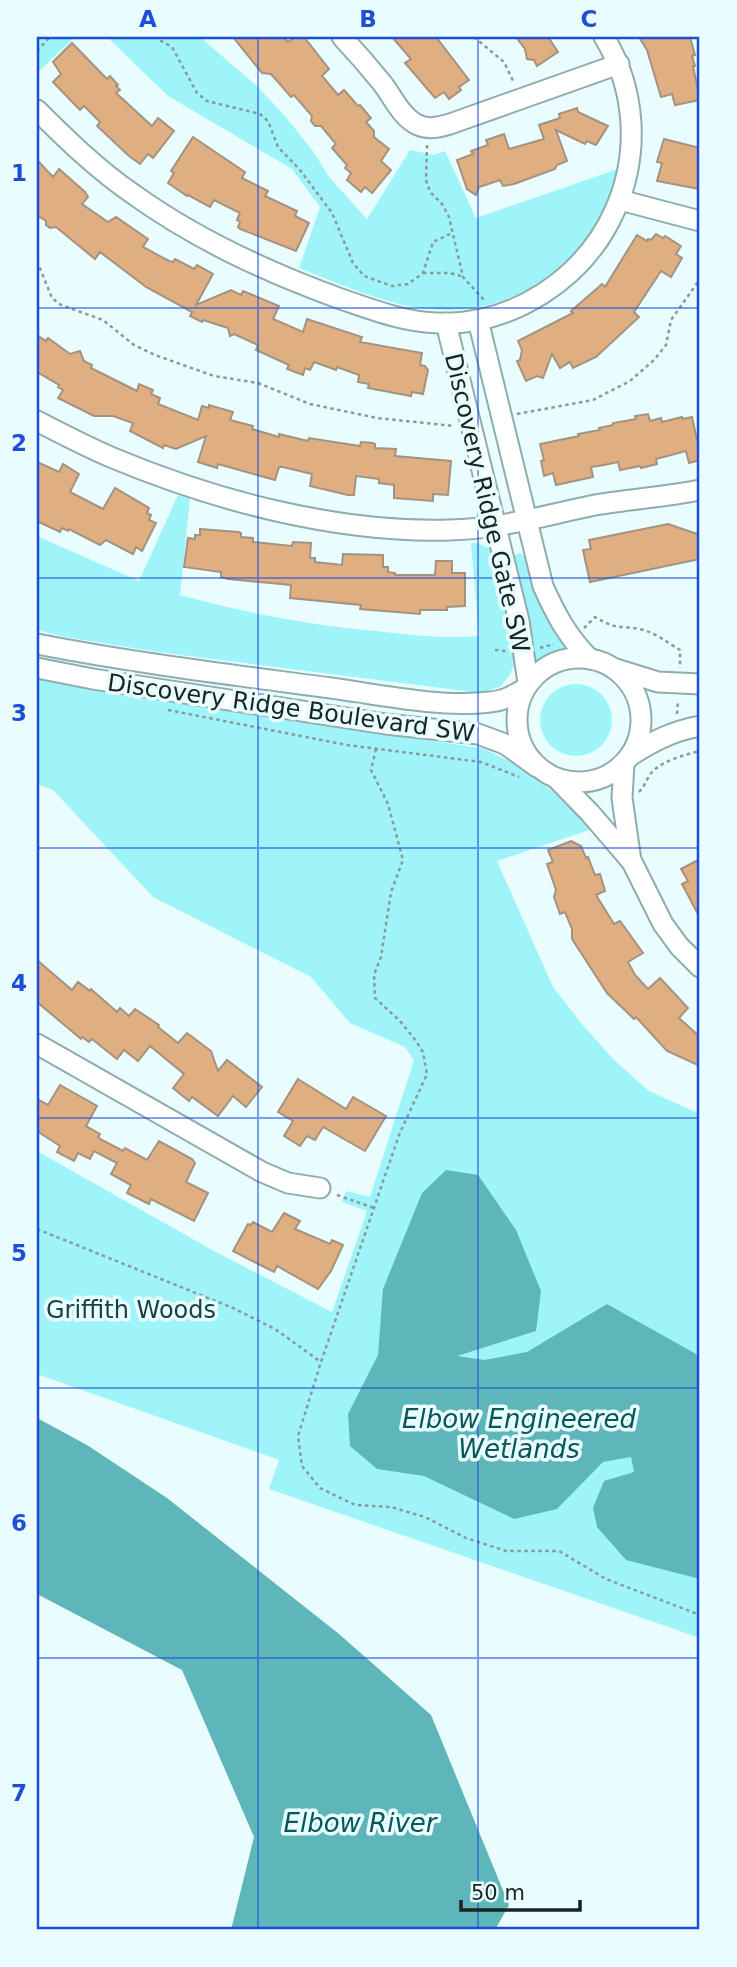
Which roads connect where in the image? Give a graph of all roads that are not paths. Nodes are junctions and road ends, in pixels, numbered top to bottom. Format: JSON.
{"nodes":[{"id":1,"x":342,"y":37,"type":"edge"},
{"id":2,"x":604,"y":37,"type":"edge"},
{"id":3,"x":619,"y":64,"type":"junction"},
{"id":4,"x":37,"y":110,"type":"edge"},
{"id":5,"x":620,"y":200,"type":"junction"},
{"id":6,"x":700,"y":221,"type":"edge"},
{"id":7,"x":469,"y":321,"type":"junction"},
{"id":8,"x":37,"y":421,"type":"edge"},
{"id":9,"x":700,"y":490,"type":"edge"},
{"id":10,"x":526,"y":522,"type":"junction"},
{"id":11,"x":496,"y":527,"type":"junction"},
{"id":12,"x":37,"y":643,"type":"edge"},
{"id":13,"x":590,"y":659,"type":"junction"},
{"id":14,"x":612,"y":667,"type":"junction"},
{"id":15,"x":37,"y":668,"type":"edge"},
{"id":16,"x":700,"y":684,"type":"edge"},
{"id":17,"x":526,"y":686,"type":"junction"},
{"id":18,"x":700,"y":726,"type":"edge"},
{"id":19,"x":626,"y":760,"type":"junction"},
{"id":20,"x":529,"y":772,"type":"junction"},
{"id":21,"x":555,"y":778,"type":"junction"},
{"id":22,"x":632,"y":862,"type":"junction"},
{"id":23,"x":700,"y":967,"type":"edge"},
{"id":24,"x":37,"y":1044,"type":"edge"},
{"id":25,"x":320,"y":1188,"type":"road end"}],
"edges":[{"from":1,"to":3,"type":"street"},
{"from":2,"to":3,"type":"street"},
{"from":3,"to":5,"type":"street"},
{"from":4,"to":7,"type":"street"},
{"from":5,"to":6,"type":"street"},
{"from":5,"to":7,"type":"street"},
{"from":7,"to":10,"type":"street","name":"Discovery Ridge Gate SW"},
{"from":7,"to":11,"type":"street","name":"Discovery Ridge Gate SW"},
{"from":8,"to":11,"type":"street"},
{"from":9,"to":10,"type":"street"},
{"from":10,"to":11,"type":"street"},
{"from":10,"to":13,"type":"street","name":"Discovery Ridge Gate SW"},
{"from":11,"to":17,"type":"street","name":"Discovery Ridge Gate SW"},
{"from":12,"to":17,"type":"street","name":"Discovery Ridge Boulevard SW"},
{"from":13,"to":14,"type":"street"},
{"from":13,"to":17,"type":"street"},
{"from":14,"to":16,"type":"street"},
{"from":14,"to":19,"type":"street"},
{"from":15,"to":20,"type":"street","name":"Discovery Ridge Boulevard SW"},
{"from":17,"to":20,"type":"street"},
{"from":18,"to":19,"type":"street"},
{"from":19,"to":21,"type":"street"},
{"from":19,"to":22,"type":"street"},
{"from":20,"to":21,"type":"street"},
{"from":21,"to":22,"type":"street"},
{"from":22,"to":23,"type":"street"},
{"from":24,"to":25,"type":"street"}]}
